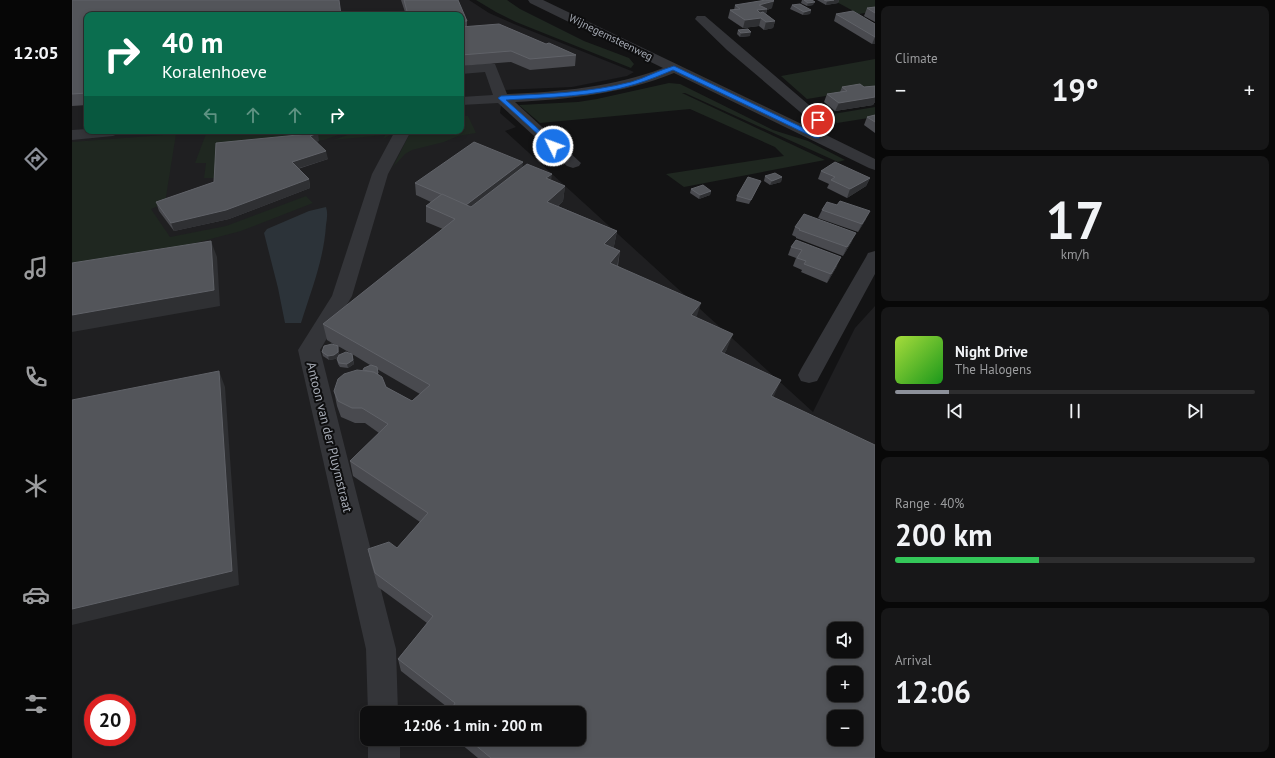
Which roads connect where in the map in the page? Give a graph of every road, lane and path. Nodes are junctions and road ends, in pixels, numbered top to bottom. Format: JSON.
{"nodes":[{"id":1,"x":534,"y":0,"type":"edge"},
{"id":2,"x":701,"y":19,"type":"dead end"},
{"id":3,"x":674,"y":68,"type":"junction"},
{"id":4,"x":464,"y":70,"type":"edge"},
{"id":5,"x":501,"y":98,"type":"junction"},
{"id":6,"x":464,"y":101,"type":"edge"},
{"id":7,"x":84,"y":134,"type":"edge"},
{"id":8,"x":400,"y":134,"type":"edge"},
{"id":9,"x":72,"y":135,"type":"edge"},
{"id":10,"x":817,"y":137,"type":"junction"},
{"id":11,"x":573,"y":163,"type":"dead end"},
{"id":12,"x":875,"y":165,"type":"edge"},
{"id":13,"x":875,"y":257,"type":"edge"},
{"id":14,"x":809,"y":375,"type":"dead end"},
{"id":15,"x":383,"y":706,"type":"edge"},
{"id":16,"x":384,"y":746,"type":"edge"},
{"id":17,"x":384,"y":758,"type":"edge"}],
"edges":[{"from":1,"to":3,"type":"street","name":"Wijnegemsteenweg"},
{"from":2,"to":10,"type":"street"},
{"from":3,"to":5,"type":"street"},
{"from":3,"to":10,"type":"street","name":"Wijnegemsteenweg"},
{"from":4,"to":5,"type":"street"},
{"from":5,"to":6,"type":"street"},
{"from":5,"to":11,"type":"street"},
{"from":7,"to":9,"type":"street"},
{"from":8,"to":15,"type":"street","name":"Antoon van der Pluymstraat"},
{"from":10,"to":12,"type":"street","name":"Wijnegemsteenweg"},
{"from":13,"to":14,"type":"street"},
{"from":16,"to":17,"type":"street"}]}
